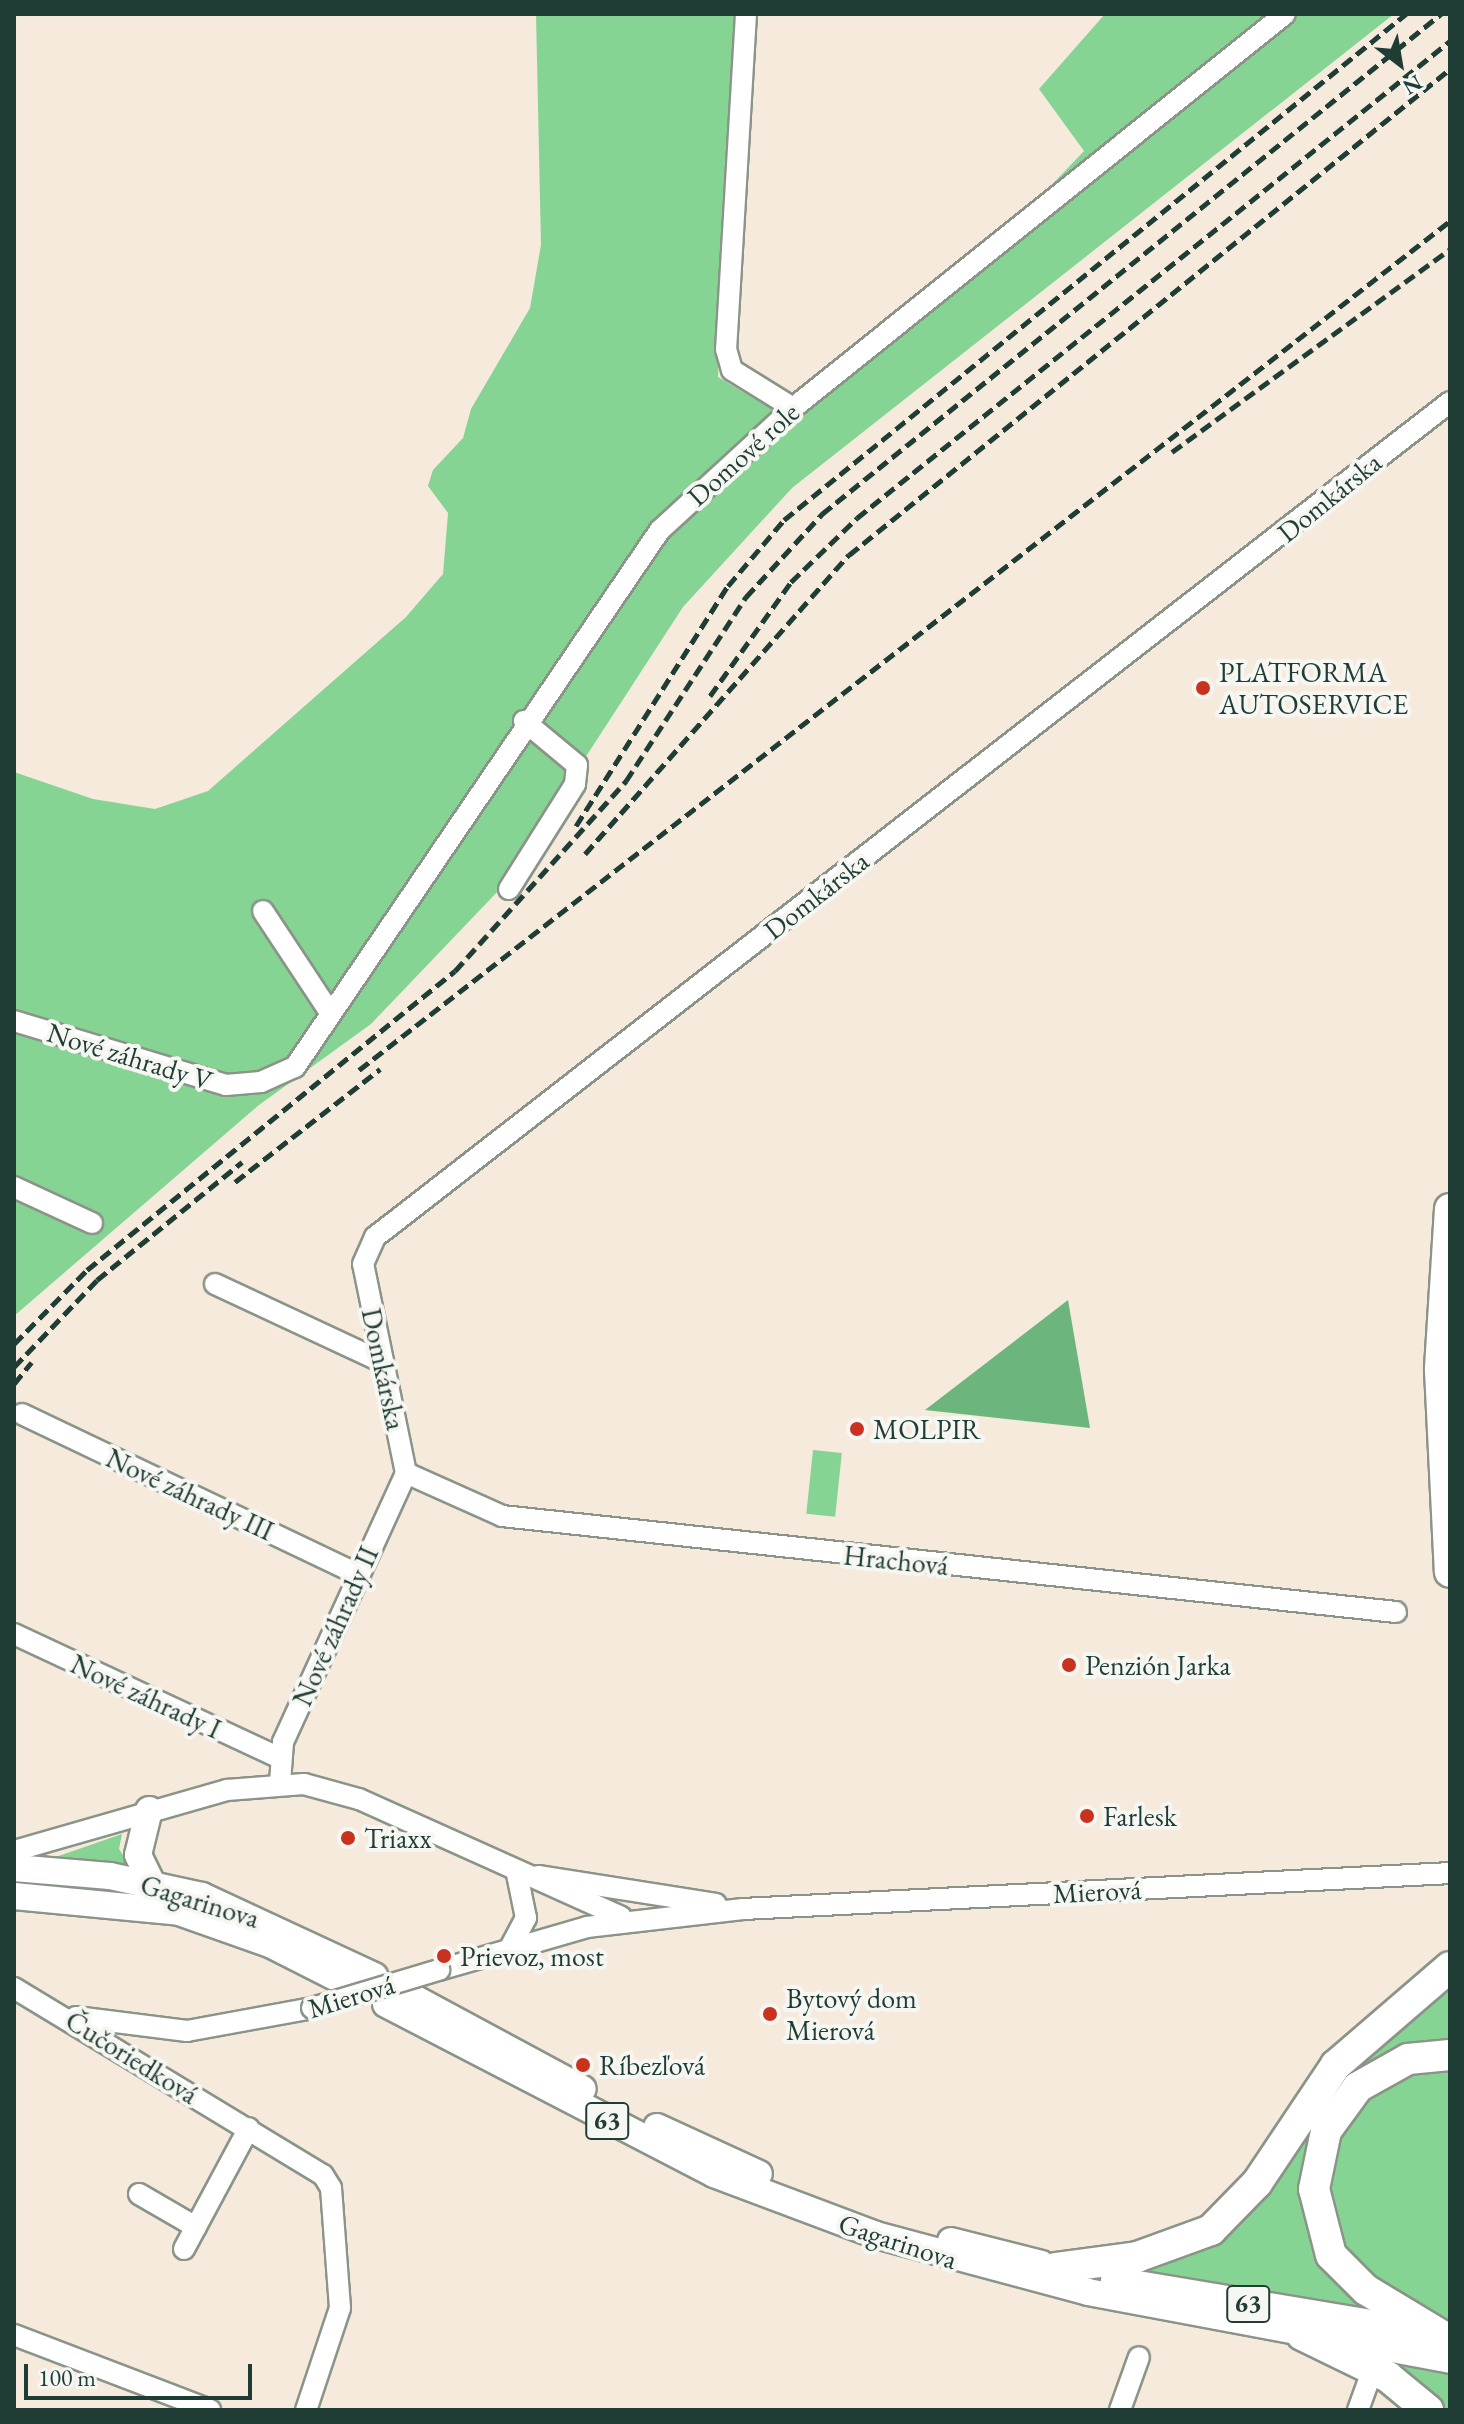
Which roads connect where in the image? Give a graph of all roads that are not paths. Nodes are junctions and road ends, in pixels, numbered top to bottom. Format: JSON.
{"nodes":[{"id":1,"x":746,"y":14,"type":"edge"},
{"id":2,"x":1285,"y":14,"type":"edge"},
{"id":3,"x":1450,"y":402,"type":"edge"},
{"id":4,"x":793,"y":408,"type":"junction"},
{"id":5,"x":524,"y":721,"type":"junction"},
{"id":6,"x":509,"y":889,"type":"dead end"},
{"id":7,"x":263,"y":911,"type":"dead end"},
{"id":8,"x":331,"y":1014,"type":"junction"},
{"id":9,"x":14,"y":1021,"type":"edge"},
{"id":10,"x":14,"y":1187,"type":"edge"},
{"id":11,"x":1450,"y":1209,"type":"edge"},
{"id":12,"x":92,"y":1223,"type":"dead end"},
{"id":13,"x":215,"y":1284,"type":"dead end"},
{"id":14,"x":382,"y":1362,"type":"junction"},
{"id":15,"x":22,"y":1414,"type":"dead end"},
{"id":16,"x":406,"y":1473,"type":"junction"},
{"id":17,"x":1450,"y":1572,"type":"edge"},
{"id":18,"x":358,"y":1574,"type":"junction"},
{"id":19,"x":1396,"y":1612,"type":"dead end"},
{"id":20,"x":14,"y":1634,"type":"edge"},
{"id":21,"x":278,"y":1757,"type":"junction"},
{"id":22,"x":280,"y":1783,"type":"junction"},
{"id":23,"x":149,"y":1810,"type":"junction"},
{"id":24,"x":14,"y":1851,"type":"edge"},
{"id":25,"x":14,"y":1868,"type":"edge"},
{"id":26,"x":1450,"y":1873,"type":"edge"},
{"id":27,"x":517,"y":1874,"type":"junction"},
{"id":28,"x":152,"y":1884,"type":"junction"},
{"id":29,"x":14,"y":1896,"type":"edge"},
{"id":30,"x":743,"y":1909,"type":"junction"},
{"id":31,"x":633,"y":1920,"type":"junction"},
{"id":32,"x":511,"y":1946,"type":"junction"},
{"id":33,"x":1450,"y":1967,"type":"edge"},
{"id":34,"x":14,"y":1988,"type":"edge"},
{"id":35,"x":65,"y":2014,"type":"junction"},
{"id":36,"x":1450,"y":2055,"type":"edge"},
{"id":37,"x":249,"y":2128,"type":"junction"},
{"id":38,"x":139,"y":2194,"type":"dead end"},
{"id":39,"x":196,"y":2227,"type":"junction"},
{"id":40,"x":184,"y":2249,"type":"dead end"},
{"id":41,"x":1055,"y":2268,"type":"junction"},
{"id":42,"x":14,"y":2335,"type":"edge"},
{"id":43,"x":1302,"y":2335,"type":"junction"},
{"id":44,"x":1447,"y":2344,"type":"edge"},
{"id":45,"x":1139,"y":2357,"type":"dead end"},
{"id":46,"x":1370,"y":2377,"type":"dead end"},
{"id":47,"x":210,"y":2410,"type":"edge"},
{"id":48,"x":306,"y":2410,"type":"edge"},
{"id":49,"x":1120,"y":2410,"type":"edge"},
{"id":50,"x":1358,"y":2410,"type":"edge"},
{"id":51,"x":1428,"y":2410,"type":"edge"}],
"edges":[{"from":1,"to":4,"type":"street"},
{"from":2,"to":4,"type":"street","name":"Domové role"},
{"from":3,"to":14,"type":"street","name":"Domkárska"},
{"from":4,"to":5,"type":"street","name":"Domové role"},
{"from":5,"to":6,"type":"street"},
{"from":5,"to":8,"type":"street","name":"Domové role"},
{"from":7,"to":8,"type":"street"},
{"from":8,"to":9,"type":"street","name":"Nové záhrady V"},
{"from":10,"to":12,"type":"street"},
{"from":11,"to":17,"type":"highway"},
{"from":13,"to":14,"type":"street"},
{"from":14,"to":16,"type":"street","name":"Domkárska"},
{"from":15,"to":18,"type":"street","name":"Nové záhrady III"},
{"from":16,"to":18,"type":"street","name":"Nové záhrady II"},
{"from":16,"to":19,"type":"street","name":"Hrachová"},
{"from":18,"to":21,"type":"street","name":"Nové záhrady II"},
{"from":20,"to":21,"type":"street","name":"Nové záhrady I"},
{"from":21,"to":22,"type":"street","name":"Nové záhrady II"},
{"from":22,"to":23,"type":"street","name":"Mierová"},
{"from":22,"to":27,"type":"street","name":"Mierová"},
{"from":23,"to":24,"type":"street","name":"Mierová"},
{"from":23,"to":28,"type":"main road"},
{"from":25,"to":28,"type":"main road","name":"Gagarinova"},
{"from":26,"to":30,"type":"street","name":"Mierová"},
{"from":27,"to":30,"type":"street","name":"Mierová"},
{"from":27,"to":31,"type":"street","name":"Mierová"},
{"from":27,"to":32,"type":"street"},
{"from":28,"to":29,"type":"main road","name":"Gagarinova"},
{"from":30,"to":31,"type":"street","name":"Mierová"},
{"from":31,"to":32,"type":"street","name":"Mierová"},
{"from":32,"to":35,"type":"street","name":"Mierová","bridge":true},
{"from":33,"to":41,"type":"highway"},
{"from":34,"to":35,"type":"street","name":"Čučoriedková"},
{"from":35,"to":37,"type":"street","name":"Čučoriedková"},
{"from":36,"to":44,"type":"highway"},
{"from":37,"to":39,"type":"street"},
{"from":37,"to":48,"type":"street","name":"Čučoriedková"},
{"from":38,"to":39,"type":"street"},
{"from":39,"to":40,"type":"street"},
{"from":41,"to":43,"type":"main road","name":"Gagarinova","number":"63"},
{"from":41,"to":44,"type":"main road","name":"Gagarinova","number":"63"},
{"from":42,"to":47,"type":"street"},
{"from":43,"to":44,"type":"main road","name":"Gagarinova","number":"63"},
{"from":43,"to":51,"type":"highway"},
{"from":45,"to":49,"type":"street"},
{"from":46,"to":50,"type":"street"}]}
